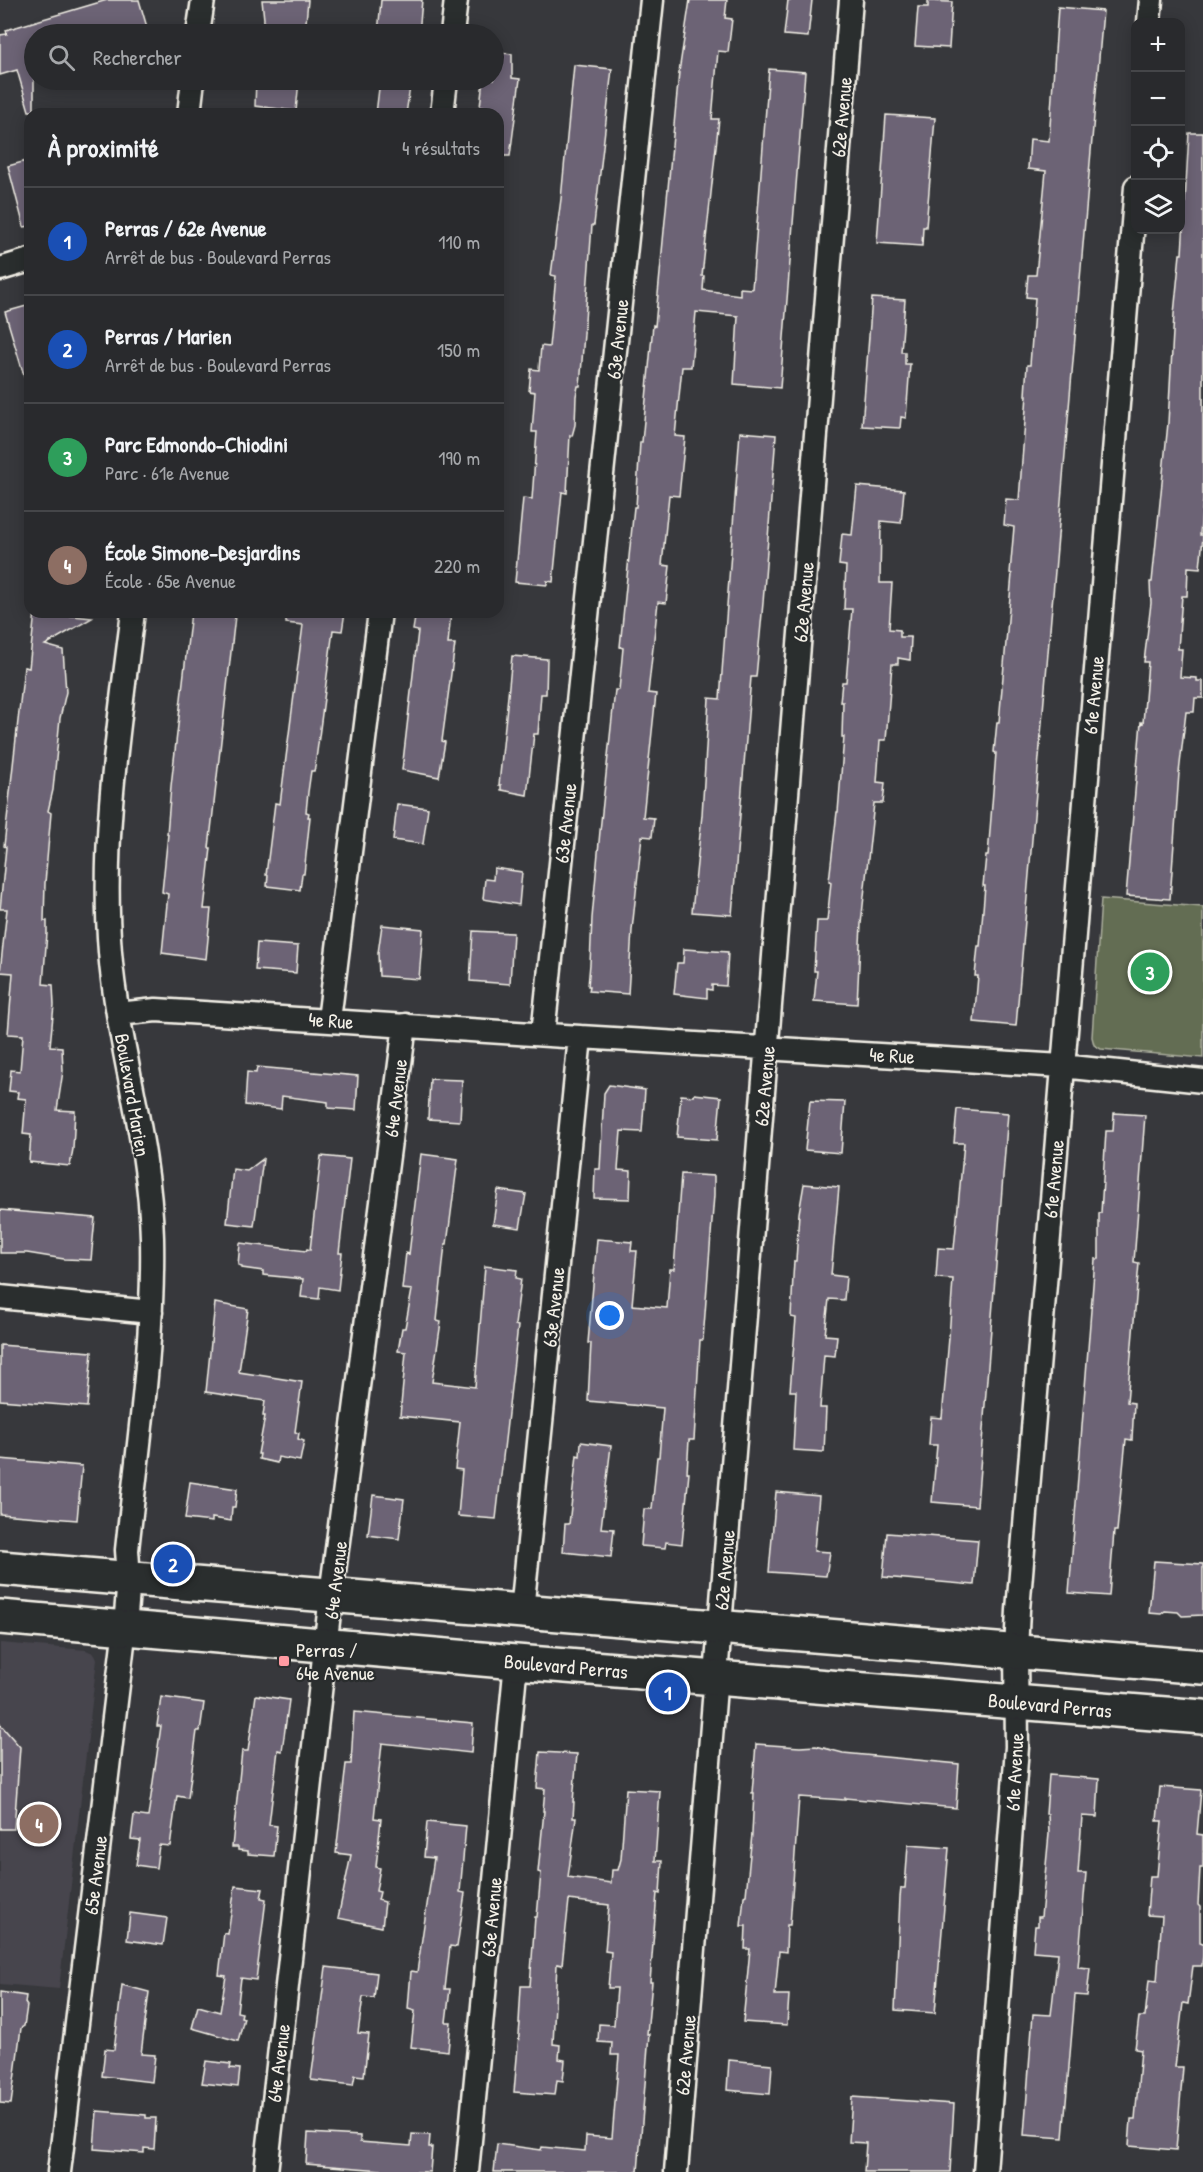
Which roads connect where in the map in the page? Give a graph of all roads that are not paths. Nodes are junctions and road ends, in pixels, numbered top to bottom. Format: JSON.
{"nodes":[{"id":1,"x":203,"y":0,"type":"edge"},
{"id":2,"x":456,"y":0,"type":"edge"},
{"id":3,"x":652,"y":0,"type":"edge"},
{"id":4,"x":851,"y":0,"type":"edge"},
{"id":5,"x":1151,"y":0,"type":"edge"},
{"id":6,"x":1149,"y":18,"type":"edge"},
{"id":7,"x":199,"y":24,"type":"edge"},
{"id":8,"x":453,"y":24,"type":"edge"},
{"id":9,"x":192,"y":90,"type":"edge"},
{"id":10,"x":445,"y":90,"type":"edge"},
{"id":11,"x":190,"y":108,"type":"edge"},
{"id":12,"x":443,"y":108,"type":"edge"},
{"id":13,"x":1132,"y":234,"type":"edge"},
{"id":14,"x":24,"y":262,"type":"edge"},
{"id":15,"x":0,"y":268,"type":"edge"},
{"id":16,"x":132,"y":618,"type":"edge"},
{"id":17,"x":379,"y":618,"type":"edge"},
{"id":18,"x":118,"y":1014,"type":"junction"},
{"id":19,"x":329,"y":1020,"type":"junction"},
{"id":20,"x":405,"y":1025,"type":"junction"},
{"id":21,"x":543,"y":1034,"type":"junction"},
{"id":22,"x":580,"y":1036,"type":"junction"},
{"id":23,"x":767,"y":1048,"type":"junction"},
{"id":24,"x":1062,"y":1066,"type":"junction"},
{"id":25,"x":1203,"y":1081,"type":"edge"},
{"id":26,"x":0,"y":1297,"type":"edge"},
{"id":27,"x":151,"y":1312,"type":"junction"},
{"id":28,"x":0,"y":1568,"type":"edge"},
{"id":29,"x":129,"y":1578,"type":"junction"},
{"id":30,"x":332,"y":1595,"type":"junction"},
{"id":31,"x":522,"y":1611,"type":"junction"},
{"id":32,"x":0,"y":1617,"type":"edge"},
{"id":33,"x":125,"y":1627,"type":"junction"},
{"id":34,"x":720,"y":1628,"type":"junction"},
{"id":35,"x":327,"y":1645,"type":"junction"},
{"id":36,"x":1016,"y":1651,"type":"junction"},
{"id":37,"x":516,"y":1662,"type":"junction"},
{"id":38,"x":1203,"y":1667,"type":"edge"},
{"id":39,"x":716,"y":1677,"type":"junction"},
{"id":40,"x":1017,"y":1702,"type":"junction"},
{"id":41,"x":1203,"y":1717,"type":"edge"},
{"id":42,"x":59,"y":2172,"type":"edge"},
{"id":43,"x":266,"y":2172,"type":"edge"},
{"id":44,"x":467,"y":2172,"type":"edge"},
{"id":45,"x":676,"y":2172,"type":"edge"},
{"id":46,"x":985,"y":2172,"type":"edge"}],
"edges":[{"from":1,"to":7,"type":"street"},
{"from":2,"to":8,"type":"street"},
{"from":3,"to":21,"type":"street","name":"63e Avenue"},
{"from":4,"to":23,"type":"street","name":"62e Avenue"},
{"from":5,"to":6,"type":"street"},
{"from":9,"to":11,"type":"street"},
{"from":10,"to":12,"type":"street"},
{"from":13,"to":24,"type":"street","name":"61e Avenue"},
{"from":14,"to":15,"type":"street"},
{"from":16,"to":18,"type":"street","name":"Boulevard Marien"},
{"from":17,"to":19,"type":"street"},
{"from":18,"to":19,"type":"street","name":"4e Rue"},
{"from":18,"to":27,"type":"street","name":"Boulevard Marien"},
{"from":19,"to":20,"type":"street","name":"4e Rue"},
{"from":20,"to":21,"type":"street","name":"4e Rue"},
{"from":20,"to":30,"type":"street","name":"64e Avenue"},
{"from":21,"to":22,"type":"street"},
{"from":22,"to":23,"type":"street","name":"4e Rue"},
{"from":22,"to":31,"type":"street","name":"63e Avenue"},
{"from":23,"to":24,"type":"street","name":"4e Rue"},
{"from":23,"to":34,"type":"street","name":"62e Avenue"},
{"from":24,"to":25,"type":"street","name":"4e Rue"},
{"from":24,"to":36,"type":"street","name":"61e Avenue"},
{"from":26,"to":27,"type":"street"},
{"from":27,"to":29,"type":"street","name":"Boulevard Marien"},
{"from":28,"to":29,"type":"main road"},
{"from":29,"to":30,"type":"main road"},
{"from":29,"to":33,"type":"street","name":"65e Avenue"},
{"from":30,"to":31,"type":"main road"},
{"from":30,"to":35,"type":"street","name":"64e Avenue"},
{"from":31,"to":34,"type":"main road"},
{"from":32,"to":33,"type":"main road","name":"Boulevard Perras"},
{"from":33,"to":35,"type":"main road","name":"Boulevard Perras"},
{"from":33,"to":42,"type":"street","name":"65e Avenue"},
{"from":34,"to":36,"type":"main road"},
{"from":34,"to":39,"type":"street","name":"62e Avenue"},
{"from":35,"to":37,"type":"main road","name":"Boulevard Perras"},
{"from":35,"to":43,"type":"street","name":"64e Avenue"},
{"from":36,"to":38,"type":"main road"},
{"from":36,"to":40,"type":"street","name":"61e Avenue"},
{"from":37,"to":39,"type":"main road","name":"Boulevard Perras"},
{"from":37,"to":44,"type":"street","name":"63e Avenue"},
{"from":39,"to":40,"type":"main road","name":"Boulevard Perras"},
{"from":39,"to":45,"type":"street","name":"62e Avenue"},
{"from":40,"to":41,"type":"main road","name":"Boulevard Perras"},
{"from":40,"to":46,"type":"street","name":"61e Avenue"}]}
